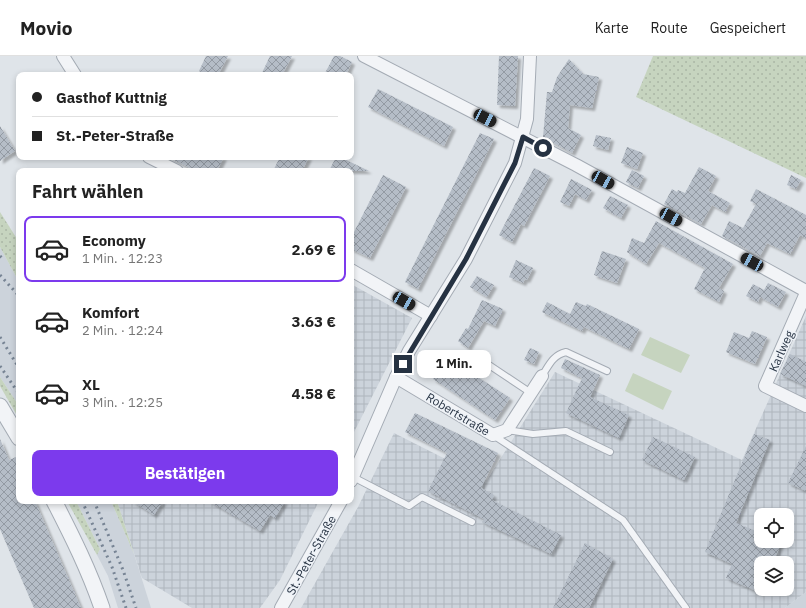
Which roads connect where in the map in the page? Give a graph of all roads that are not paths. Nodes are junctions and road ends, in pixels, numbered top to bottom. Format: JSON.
{"nodes":[{"id":1,"x":63,"y":56,"type":"edge"},
{"id":2,"x":364,"y":56,"type":"edge"},
{"id":3,"x":530,"y":56,"type":"edge"},
{"id":4,"x":73,"y":72,"type":"edge"},
{"id":5,"x":523,"y":137,"type":"junction"},
{"id":6,"x":155,"y":160,"type":"edge"},
{"id":7,"x":172,"y":168,"type":"edge"},
{"id":8,"x":354,"y":272,"type":"edge"},
{"id":9,"x":806,"y":292,"type":"edge"},
{"id":10,"x":431,"y":316,"type":"junction"},
{"id":11,"x":480,"y":359,"type":"dead end"},
{"id":12,"x":607,"y":371,"type":"dead end"},
{"id":13,"x":542,"y":376,"type":"joint"},
{"id":14,"x":396,"y":377,"type":"junction"},
{"id":15,"x":531,"y":393,"type":"junction"},
{"id":16,"x":0,"y":406,"type":"edge"},
{"id":17,"x":806,"y":406,"type":"edge"},
{"id":18,"x":507,"y":430,"type":"junction"},
{"id":19,"x":16,"y":433,"type":"edge"},
{"id":20,"x":493,"y":435,"type":"junction"},
{"id":21,"x":610,"y":452,"type":"dead end"},
{"id":22,"x":354,"y":474,"type":"edge"},
{"id":23,"x":354,"y":480,"type":"edge"},
{"id":24,"x":56,"y":504,"type":"edge"},
{"id":25,"x":339,"y":504,"type":"edge"},
{"id":26,"x":472,"y":522,"type":"dead end"},
{"id":27,"x":102,"y":608,"type":"edge"},
{"id":28,"x":281,"y":608,"type":"edge"},
{"id":29,"x":686,"y":608,"type":"edge"}],
"edges":[{"from":1,"to":4,"type":"street"},
{"from":2,"to":5,"type":"street"},
{"from":3,"to":5,"type":"street"},
{"from":5,"to":9,"type":"street"},
{"from":5,"to":10,"type":"street"},
{"from":6,"to":7,"type":"street"},
{"from":8,"to":10,"type":"street"},
{"from":9,"to":17,"type":"street","name":"Karlweg"},
{"from":10,"to":14,"type":"street"},
{"from":11,"to":15,"type":"lane"},
{"from":12,"to":13,"type":"lane"},
{"from":13,"to":15,"type":"street","name":"Robertstraße"},
{"from":14,"to":20,"type":"street","name":"Robertstraße"},
{"from":14,"to":22,"type":"street"},
{"from":15,"to":18,"type":"street","name":"Robertstraße"},
{"from":16,"to":19,"type":"street"},
{"from":18,"to":20,"type":"street","name":"Robertstraße"},
{"from":18,"to":21,"type":"lane"},
{"from":20,"to":29,"type":"lane"},
{"from":23,"to":26,"type":"lane"},
{"from":24,"to":27,"type":"street"},
{"from":25,"to":28,"type":"street","name":"St.-Peter-Straße"}]}
